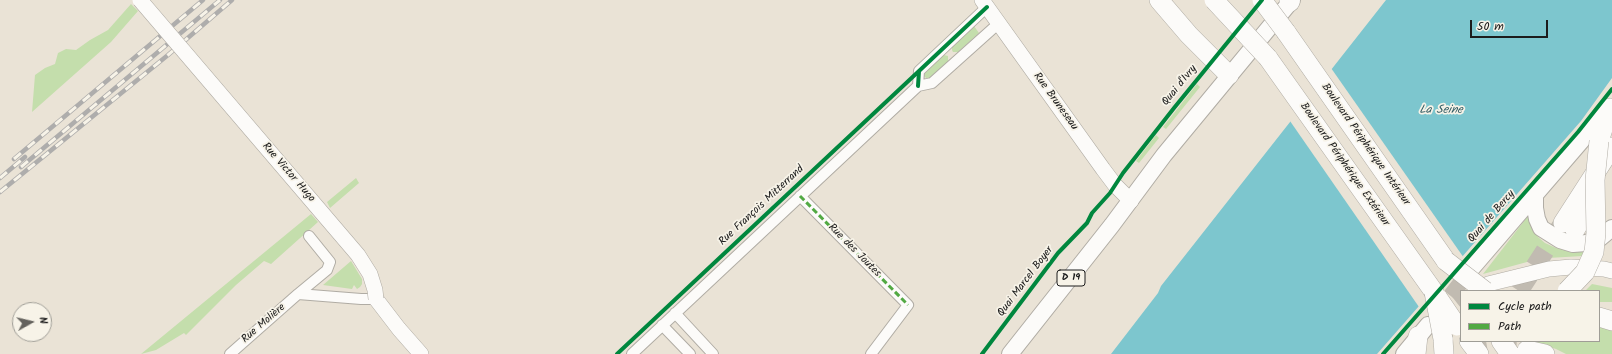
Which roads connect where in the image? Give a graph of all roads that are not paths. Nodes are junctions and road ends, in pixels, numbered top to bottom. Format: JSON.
{"nodes":[{"id":1,"x":140,"y":0,"type":"edge"},
{"id":2,"x":1158,"y":0,"type":"edge"},
{"id":3,"x":1214,"y":0,"type":"edge"},
{"id":4,"x":1227,"y":0,"type":"edge"},
{"id":5,"x":1262,"y":0,"type":"edge"},
{"id":6,"x":1269,"y":0,"type":"edge"},
{"id":7,"x":1290,"y":1,"type":"edge"},
{"id":8,"x":984,"y":4,"type":"edge"},
{"id":9,"x":999,"y":23,"type":"junction"},
{"id":10,"x":1286,"y":32,"type":"junction"},
{"id":11,"x":945,"y":46,"type":"junction"},
{"id":12,"x":1268,"y":58,"type":"junction"},
{"id":13,"x":957,"y":59,"type":"junction"},
{"id":14,"x":1229,"y":75,"type":"junction"},
{"id":15,"x":918,"y":86,"type":"junction"},
{"id":16,"x":1611,"y":106,"type":"edge"},
{"id":17,"x":1605,"y":144,"type":"edge"},
{"id":18,"x":1612,"y":170,"type":"edge"},
{"id":19,"x":1535,"y":195,"type":"junction"},
{"id":20,"x":800,"y":196,"type":"junction"},
{"id":21,"x":1131,"y":201,"type":"junction"},
{"id":22,"x":1612,"y":228,"type":"edge"},
{"id":23,"x":309,"y":236,"type":"dead end"},
{"id":24,"x":1446,"y":261,"type":"junction"},
{"id":25,"x":1472,"y":268,"type":"tunnel mouth"},
{"id":26,"x":1612,"y":271,"type":"edge"},
{"id":27,"x":1486,"y":288,"type":"edge"},
{"id":28,"x":1465,"y":290,"type":"edge"},
{"id":29,"x":1568,"y":290,"type":"edge"},
{"id":30,"x":1434,"y":292,"type":"junction"},
{"id":31,"x":298,"y":294,"type":"junction"},
{"id":32,"x":376,"y":299,"type":"junction"},
{"id":33,"x":1600,"y":308,"type":"edge"},
{"id":34,"x":1612,"y":308,"type":"edge"},
{"id":35,"x":675,"y":313,"type":"junction"},
{"id":36,"x":1600,"y":317,"type":"edge"},
{"id":37,"x":1612,"y":321,"type":"edge"},
{"id":38,"x":662,"y":325,"type":"junction"},
{"id":39,"x":1459,"y":328,"type":"edge"},
{"id":40,"x":1421,"y":338,"type":"edge"},
{"id":41,"x":1470,"y":342,"type":"edge"},
{"id":42,"x":1503,"y":342,"type":"tunnel mouth"},
{"id":43,"x":1444,"y":346,"type":"edge"},
{"id":44,"x":1518,"y":352,"type":"edge"},
{"id":45,"x":230,"y":354,"type":"edge"},
{"id":46,"x":421,"y":354,"type":"edge"},
{"id":47,"x":632,"y":354,"type":"edge"},
{"id":48,"x":690,"y":354,"type":"edge"},
{"id":49,"x":713,"y":354,"type":"edge"},
{"id":50,"x":871,"y":354,"type":"edge"},
{"id":51,"x":1010,"y":354,"type":"edge"},
{"id":52,"x":1404,"y":354,"type":"edge"},
{"id":53,"x":1479,"y":354,"type":"edge"},
{"id":54,"x":1545,"y":354,"type":"edge"}],
"edges":[{"from":1,"to":32,"type":"main road","name":"Rue Victor Hugo","bridge":true},
{"from":2,"to":14,"type":"highway"},
{"from":3,"to":12,"type":"highway","bridge":true},
{"from":4,"to":12,"type":"highway","name":"Boulevard Périphérique Extérieur","bridge":true},
{"from":5,"to":10,"type":"highway","name":"Boulevard Périphérique Intérieur","bridge":true},
{"from":6,"to":10,"type":"highway","bridge":true},
{"from":7,"to":14,"type":"main road"},
{"from":8,"to":9,"type":"main road","name":"Rue Bruneseau"},
{"from":8,"to":11,"type":"street"},
{"from":9,"to":13,"type":"street","name":"Rue François Mitterrand"},
{"from":9,"to":21,"type":"main road","name":"Rue Bruneseau"},
{"from":10,"to":24,"type":"highway","name":"Boulevard Périphérique Intérieur"},
{"from":11,"to":13,"type":"street"},
{"from":11,"to":15,"type":"street"},
{"from":12,"to":30,"type":"highway","name":"Boulevard Périphérique Extérieur"},
{"from":13,"to":15,"type":"street","name":"Rue François Mitterrand"},
{"from":14,"to":21,"type":"main road"},
{"from":15,"to":20,"type":"street","name":"Rue François Mitterrand"},
{"from":16,"to":17,"type":"highway"},
{"from":16,"to":19,"type":"main road","name":"Quai de Bercy"},
{"from":17,"to":18,"type":"highway"},
{"from":17,"to":29,"type":"highway","bridge":true},
{"from":19,"to":22,"type":"main road"},
{"from":19,"to":25,"type":"main road","name":"Quai de Bercy"},
{"from":20,"to":35,"type":"street","name":"Rue François Mitterrand"},
{"from":20,"to":50,"type":"street","name":"Rue des Joutes"},
{"from":21,"to":51,"type":"main road","number":"D 19"},
{"from":23,"to":31,"type":"street","name":"Rue Molière"},
{"from":24,"to":27,"type":"highway","bridge":true},
{"from":24,"to":28,"type":"highway","name":"Boulevard Périphérique Intérieur"},
{"from":26,"to":27,"type":"main road"},
{"from":30,"to":39,"type":"highway","name":"Boulevard Périphérique Extérieur","bridge":true},
{"from":30,"to":43,"type":"highway","bridge":true},
{"from":31,"to":32,"type":"street"},
{"from":31,"to":45,"type":"street","name":"Rue Molière"},
{"from":32,"to":46,"type":"main road","name":"Rue Victor Hugo"},
{"from":33,"to":34,"type":"highway"},
{"from":35,"to":38,"type":"street","name":"Rue François Mitterrand"},
{"from":35,"to":49,"type":"street"},
{"from":36,"to":37,"type":"highway"},
{"from":38,"to":47,"type":"street","name":"Rue François Mitterrand"},
{"from":38,"to":48,"type":"street"},
{"from":40,"to":52,"type":"main road"},
{"from":41,"to":53,"type":"highway"},
{"from":42,"to":44,"type":"highway"},
{"from":44,"to":54,"type":"highway"}]}
